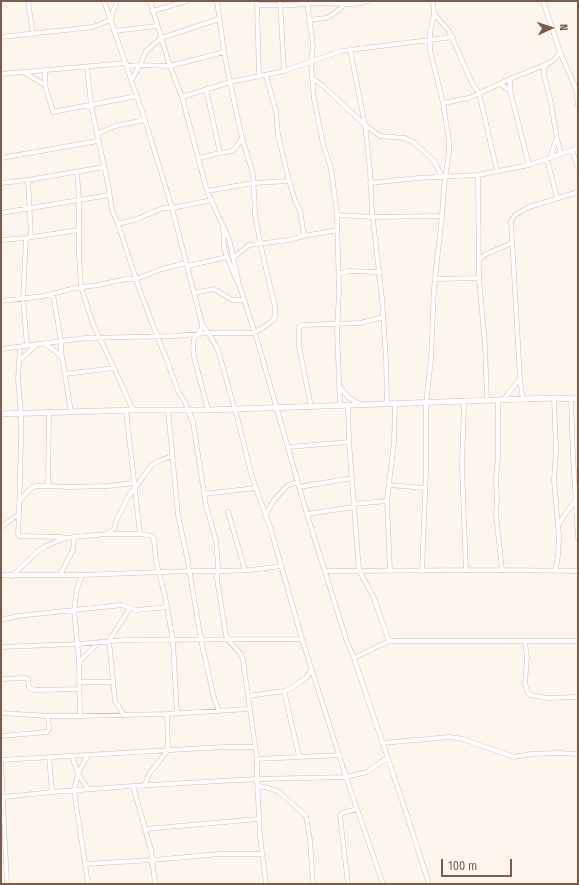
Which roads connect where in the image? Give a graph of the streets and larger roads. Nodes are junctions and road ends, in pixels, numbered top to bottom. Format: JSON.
{"nodes":[{"id":1,"x":28,"y":1,"type":"edge"},
{"id":2,"x":104,"y":1,"type":"edge"},
{"id":3,"x":116,"y":1,"type":"edge"},
{"id":4,"x":150,"y":1,"type":"edge"},
{"id":5,"x":187,"y":1,"type":"edge"},
{"id":6,"x":217,"y":1,"type":"edge"},
{"id":7,"x":368,"y":1,"type":"edge"},
{"id":8,"x":433,"y":1,"type":"edge"},
{"id":9,"x":543,"y":1,"type":"edge"},
{"id":10,"x":306,"y":2,"type":"edge"},
{"id":11,"x":354,"y":2,"type":"edge"},
{"id":12,"x":257,"y":3,"type":"edge"},
{"id":13,"x":280,"y":3,"type":"edge"},
{"id":14,"x":344,"y":3,"type":"junction"},
{"id":15,"x":152,"y":11,"type":"junction"},
{"id":16,"x":434,"y":14,"type":"junction"},
{"id":17,"x":219,"y":19,"type":"junction"},
{"id":18,"x":110,"y":20,"type":"junction"},
{"id":19,"x":309,"y":20,"type":"junction"},
{"id":20,"x":157,"y":26,"type":"junction"},
{"id":21,"x":114,"y":31,"type":"junction"},
{"id":22,"x":33,"y":34,"type":"junction"},
{"id":23,"x":1,"y":37,"type":"edge"},
{"id":24,"x":453,"y":37,"type":"junction"},
{"id":25,"x":161,"y":38,"type":"junction"},
{"id":26,"x":429,"y":41,"type":"junction"},
{"id":27,"x":350,"y":49,"type":"junction"},
{"id":28,"x":224,"y":52,"type":"junction"},
{"id":29,"x":560,"y":52,"type":"junction"},
{"id":30,"x":311,"y":63,"type":"junction"},
{"id":31,"x":546,"y":64,"type":"junction"},
{"id":32,"x":127,"y":65,"type":"junction"},
{"id":33,"x":140,"y":65,"type":"junction"},
{"id":34,"x":170,"y":66,"type":"junction"},
{"id":35,"x":87,"y":67,"type":"junction"},
{"id":36,"x":45,"y":71,"type":"junction"},
{"id":37,"x":284,"y":71,"type":"junction"},
{"id":38,"x":25,"y":73,"type":"junction"},
{"id":39,"x":1,"y":74,"type":"edge"},
{"id":40,"x":266,"y":76,"type":"junction"},
{"id":41,"x":258,"y":77,"type":"junction"},
{"id":42,"x":312,"y":78,"type":"junction"},
{"id":43,"x":132,"y":79,"type":"junction"},
{"id":44,"x":510,"y":79,"type":"junction"},
{"id":45,"x":230,"y":82,"type":"junction"},
{"id":46,"x":501,"y":84,"type":"junction"},
{"id":47,"x":45,"y":85,"type":"junction"},
{"id":48,"x":206,"y":89,"type":"junction"},
{"id":49,"x":510,"y":91,"type":"junction"},
{"id":50,"x":480,"y":93,"type":"junction"},
{"id":51,"x":138,"y":96,"type":"junction"},
{"id":52,"x":182,"y":97,"type":"junction"},
{"id":53,"x":443,"y":103,"type":"junction"},
{"id":54,"x":91,"y":105,"type":"junction"},
{"id":55,"x":578,"y":105,"type":"edge"},
{"id":56,"x":145,"y":120,"type":"junction"},
{"id":57,"x":365,"y":125,"type":"junction"},
{"id":58,"x":97,"y":134,"type":"junction"},
{"id":59,"x":242,"y":138,"type":"junction"},
{"id":60,"x":556,"y":139,"type":"junction"},
{"id":61,"x":98,"y":141,"type":"junction"},
{"id":62,"x":578,"y":148,"type":"edge"},
{"id":63,"x":572,"y":150,"type":"junction"},
{"id":64,"x":220,"y":152,"type":"junction"},
{"id":65,"x":561,"y":154,"type":"junction"},
{"id":66,"x":1,"y":158,"type":"edge"},
{"id":67,"x":200,"y":158,"type":"junction"},
{"id":68,"x":549,"y":159,"type":"junction"},
{"id":69,"x":529,"y":165,"type":"junction"},
{"id":70,"x":104,"y":167,"type":"junction"},
{"id":71,"x":578,"y":168,"type":"edge"},
{"id":72,"x":497,"y":171,"type":"junction"},
{"id":73,"x":77,"y":172,"type":"junction"},
{"id":74,"x":478,"y":175,"type":"junction"},
{"id":75,"x":444,"y":177,"type":"junction"},
{"id":76,"x":28,"y":180,"type":"junction"},
{"id":77,"x":289,"y":181,"type":"junction"},
{"id":78,"x":1,"y":183,"type":"edge"},
{"id":79,"x":253,"y":183,"type":"junction"},
{"id":80,"x":370,"y":183,"type":"junction"},
{"id":81,"x":207,"y":191,"type":"junction"},
{"id":82,"x":578,"y":192,"type":"edge"},
{"id":83,"x":109,"y":195,"type":"junction"},
{"id":84,"x":557,"y":198,"type":"junction"},
{"id":85,"x":79,"y":200,"type":"junction"},
{"id":86,"x":212,"y":200,"type":"junction"},
{"id":87,"x":30,"y":208,"type":"junction"},
{"id":88,"x":172,"y":208,"type":"junction"},
{"id":89,"x":1,"y":213,"type":"edge"},
{"id":90,"x":337,"y":215,"type":"junction"},
{"id":91,"x":442,"y":216,"type":"junction"},
{"id":92,"x":373,"y":217,"type":"junction"},
{"id":93,"x":118,"y":224,"type":"junction"},
{"id":94,"x":223,"y":224,"type":"junction"},
{"id":95,"x":79,"y":230,"type":"junction"},
{"id":96,"x":337,"y":230,"type":"junction"},
{"id":97,"x":304,"y":236,"type":"junction"},
{"id":98,"x":31,"y":237,"type":"junction"},
{"id":99,"x":26,"y":238,"type":"junction"},
{"id":100,"x":1,"y":240,"type":"edge"},
{"id":101,"x":260,"y":243,"type":"junction"},
{"id":102,"x":512,"y":243,"type":"junction"},
{"id":103,"x":227,"y":257,"type":"junction"},
{"id":104,"x":234,"y":257,"type":"junction"},
{"id":105,"x":479,"y":260,"type":"junction"},
{"id":106,"x":186,"y":264,"type":"junction"},
{"id":107,"x":380,"y":272,"type":"junction"},
{"id":108,"x":339,"y":274,"type":"junction"},
{"id":109,"x":136,"y":278,"type":"junction"},
{"id":110,"x":479,"y":278,"type":"junction"},
{"id":111,"x":435,"y":279,"type":"junction"},
{"id":112,"x":239,"y":284,"type":"junction"},
{"id":113,"x":81,"y":287,"type":"junction"},
{"id":114,"x":194,"y":293,"type":"junction"},
{"id":115,"x":53,"y":294,"type":"junction"},
{"id":116,"x":23,"y":299,"type":"junction"},
{"id":117,"x":244,"y":300,"type":"junction"},
{"id":118,"x":1,"y":301,"type":"edge"},
{"id":119,"x":383,"y":317,"type":"junction"},
{"id":120,"x":338,"y":323,"type":"junction"},
{"id":121,"x":202,"y":324,"type":"junction"},
{"id":122,"x":254,"y":332,"type":"junction"},
{"id":123,"x":208,"y":333,"type":"junction"},
{"id":124,"x":198,"y":334,"type":"junction"},
{"id":125,"x":157,"y":336,"type":"junction"},
{"id":126,"x":100,"y":338,"type":"junction"},
{"id":127,"x":61,"y":341,"type":"junction"},
{"id":128,"x":44,"y":344,"type":"junction"},
{"id":129,"x":36,"y":345,"type":"junction"},
{"id":130,"x":27,"y":346,"type":"junction"},
{"id":131,"x":20,"y":347,"type":"junction"},
{"id":132,"x":1,"y":349,"type":"edge"},
{"id":133,"x":62,"y":357,"type":"junction"},
{"id":134,"x":19,"y":361,"type":"junction"},
{"id":135,"x":114,"y":368,"type":"junction"},
{"id":136,"x":65,"y":374,"type":"junction"},
{"id":137,"x":520,"y":380,"type":"junction"},
{"id":138,"x":339,"y":386,"type":"junction"},
{"id":139,"x":554,"y":398,"type":"junction"},
{"id":140,"x":575,"y":399,"type":"edge"},
{"id":141,"x":501,"y":400,"type":"junction"},
{"id":142,"x":523,"y":400,"type":"junction"},
{"id":143,"x":464,"y":401,"type":"junction"},
{"id":144,"x":487,"y":401,"type":"junction"},
{"id":145,"x":426,"y":403,"type":"junction"},
{"id":146,"x":387,"y":404,"type":"junction"},
{"id":147,"x":395,"y":404,"type":"junction"},
{"id":148,"x":340,"y":405,"type":"junction"},
{"id":149,"x":348,"y":405,"type":"junction"},
{"id":150,"x":360,"y":405,"type":"junction"},
{"id":151,"x":310,"y":407,"type":"junction"},
{"id":152,"x":235,"y":409,"type":"junction"},
{"id":153,"x":277,"y":409,"type":"junction"},
{"id":154,"x":126,"y":410,"type":"junction"},
{"id":155,"x":133,"y":410,"type":"junction"},
{"id":156,"x":168,"y":410,"type":"junction"},
{"id":157,"x":208,"y":410,"type":"junction"},
{"id":158,"x":189,"y":411,"type":"junction"},
{"id":159,"x":49,"y":412,"type":"junction"},
{"id":160,"x":71,"y":412,"type":"junction"},
{"id":161,"x":21,"y":413,"type":"junction"},
{"id":162,"x":1,"y":414,"type":"edge"},
{"id":163,"x":349,"y":442,"type":"junction"},
{"id":164,"x":288,"y":447,"type":"junction"},
{"id":165,"x":172,"y":456,"type":"junction"},
{"id":166,"x":352,"y":478,"type":"junction"},
{"id":167,"x":134,"y":483,"type":"junction"},
{"id":168,"x":298,"y":484,"type":"junction"},
{"id":169,"x":389,"y":485,"type":"junction"},
{"id":170,"x":48,"y":486,"type":"junction"},
{"id":171,"x":256,"y":488,"type":"junction"},
{"id":172,"x":425,"y":488,"type":"junction"},
{"id":173,"x":134,"y":489,"type":"junction"},
{"id":174,"x":204,"y":494,"type":"junction"},
{"id":175,"x":20,"y":501,"type":"junction"},
{"id":176,"x":387,"y":501,"type":"junction"},
{"id":177,"x":575,"y":501,"type":"junction"},
{"id":178,"x":354,"y":506,"type":"junction"},
{"id":179,"x":228,"y":512,"type":"dead end"},
{"id":180,"x":19,"y":514,"type":"junction"},
{"id":181,"x":307,"y":514,"type":"junction"},
{"id":182,"x":577,"y":515,"type":"edge"},
{"id":183,"x":265,"y":516,"type":"junction"},
{"id":184,"x":138,"y":521,"type":"junction"},
{"id":185,"x":559,"y":526,"type":"junction"},
{"id":186,"x":1,"y":527,"type":"edge"},
{"id":187,"x":108,"y":534,"type":"junction"},
{"id":188,"x":130,"y":534,"type":"junction"},
{"id":189,"x":140,"y":534,"type":"junction"},
{"id":190,"x":74,"y":536,"type":"junction"},
{"id":191,"x":65,"y":538,"type":"junction"},
{"id":192,"x":578,"y":538,"type":"edge"},
{"id":193,"x":281,"y":566,"type":"junction"},
{"id":194,"x":245,"y":570,"type":"junction"},
{"id":195,"x":359,"y":570,"type":"junction"},
{"id":196,"x":466,"y":570,"type":"junction"},
{"id":197,"x":502,"y":570,"type":"junction"},
{"id":198,"x":555,"y":570,"type":"junction"},
{"id":199,"x":189,"y":571,"type":"junction"},
{"id":200,"x":325,"y":571,"type":"junction"},
{"id":201,"x":390,"y":571,"type":"junction"},
{"id":202,"x":422,"y":571,"type":"junction"},
{"id":203,"x":578,"y":571,"type":"edge"},
{"id":204,"x":218,"y":572,"type":"junction"},
{"id":205,"x":159,"y":573,"type":"junction"},
{"id":206,"x":1,"y":575,"type":"edge"},
{"id":207,"x":60,"y":575,"type":"junction"},
{"id":208,"x":82,"y":575,"type":"junction"},
{"id":209,"x":12,"y":576,"type":"junction"},
{"id":210,"x":167,"y":607,"type":"junction"},
{"id":211,"x":130,"y":608,"type":"junction"},
{"id":212,"x":74,"y":610,"type":"junction"},
{"id":213,"x":1,"y":620,"type":"edge"},
{"id":214,"x":302,"y":639,"type":"junction"},
{"id":215,"x":202,"y":640,"type":"junction"},
{"id":216,"x":228,"y":640,"type":"junction"},
{"id":217,"x":578,"y":640,"type":"edge"},
{"id":218,"x":109,"y":641,"type":"junction"},
{"id":219,"x":172,"y":641,"type":"junction"},
{"id":220,"x":389,"y":641,"type":"junction"},
{"id":221,"x":525,"y":641,"type":"junction"},
{"id":222,"x":100,"y":642,"type":"junction"},
{"id":223,"x":78,"y":644,"type":"junction"},
{"id":224,"x":1,"y":647,"type":"edge"},
{"id":225,"x":354,"y":658,"type":"junction"},
{"id":226,"x":79,"y":662,"type":"junction"},
{"id":227,"x":312,"y":669,"type":"junction"},
{"id":228,"x":1,"y":679,"type":"edge"},
{"id":229,"x":79,"y":682,"type":"junction"},
{"id":230,"x":113,"y":682,"type":"junction"},
{"id":231,"x":79,"y":689,"type":"junction"},
{"id":232,"x":284,"y":691,"type":"junction"},
{"id":233,"x":248,"y":696,"type":"junction"},
{"id":234,"x":578,"y":696,"type":"edge"},
{"id":235,"x":249,"y":709,"type":"junction"},
{"id":236,"x":219,"y":711,"type":"junction"},
{"id":237,"x":1,"y":713,"type":"edge"},
{"id":238,"x":167,"y":714,"type":"junction"},
{"id":239,"x":177,"y":714,"type":"junction"},
{"id":240,"x":124,"y":715,"type":"junction"},
{"id":241,"x":48,"y":716,"type":"junction"},
{"id":242,"x":80,"y":716,"type":"junction"},
{"id":243,"x":1,"y":736,"type":"edge"},
{"id":244,"x":382,"y":743,"type":"junction"},
{"id":245,"x":255,"y":747,"type":"junction"},
{"id":246,"x":168,"y":750,"type":"junction"},
{"id":247,"x":88,"y":754,"type":"junction"},
{"id":248,"x":578,"y":754,"type":"edge"},
{"id":249,"x":340,"y":755,"type":"junction"},
{"id":250,"x":72,"y":756,"type":"junction"},
{"id":251,"x":299,"y":756,"type":"junction"},
{"id":252,"x":49,"y":758,"type":"junction"},
{"id":253,"x":387,"y":758,"type":"junction"},
{"id":254,"x":257,"y":759,"type":"junction"},
{"id":255,"x":1,"y":761,"type":"edge"},
{"id":256,"x":1,"y":774,"type":"edge"},
{"id":257,"x":78,"y":774,"type":"junction"},
{"id":258,"x":346,"y":777,"type":"junction"},
{"id":259,"x":257,"y":779,"type":"junction"},
{"id":260,"x":133,"y":786,"type":"junction"},
{"id":261,"x":144,"y":786,"type":"junction"},
{"id":262,"x":258,"y":786,"type":"junction"},
{"id":263,"x":88,"y":789,"type":"junction"},
{"id":264,"x":74,"y":790,"type":"junction"},
{"id":265,"x":52,"y":792,"type":"junction"},
{"id":266,"x":4,"y":798,"type":"junction"},
{"id":267,"x":357,"y":808,"type":"junction"},
{"id":268,"x":260,"y":818,"type":"junction"},
{"id":269,"x":3,"y":820,"type":"edge"},
{"id":270,"x":145,"y":829,"type":"junction"},
{"id":271,"x":3,"y":849,"type":"edge"},
{"id":272,"x":263,"y":854,"type":"junction"},
{"id":273,"x":152,"y":860,"type":"junction"},
{"id":274,"x":85,"y":864,"type":"junction"},
{"id":275,"x":7,"y":884,"type":"edge"},
{"id":276,"x":88,"y":884,"type":"edge"},
{"id":277,"x":155,"y":884,"type":"edge"},
{"id":278,"x":266,"y":884,"type":"edge"},
{"id":279,"x":313,"y":884,"type":"edge"},
{"id":280,"x":348,"y":884,"type":"edge"},
{"id":281,"x":383,"y":884,"type":"edge"},
{"id":282,"x":429,"y":884,"type":"edge"}],
"edges":[{"from":1,"to":22,"type":"street"},
{"from":2,"to":18,"type":"street"},
{"from":3,"to":18,"type":"street"},
{"from":4,"to":15,"type":"street"},
{"from":5,"to":15,"type":"street"},
{"from":6,"to":17,"type":"street"},
{"from":7,"to":11,"type":"street"},
{"from":8,"to":16,"type":"street"},
{"from":9,"to":29,"type":"street"},
{"from":10,"to":13,"type":"street"},
{"from":10,"to":14,"type":"street"},
{"from":10,"to":19,"type":"street"},
{"from":11,"to":14,"type":"street"},
{"from":12,"to":13,"type":"street"},
{"from":12,"to":41,"type":"street"},
{"from":13,"to":37,"type":"street"},
{"from":14,"to":19,"type":"street"},
{"from":15,"to":20,"type":"street"},
{"from":16,"to":24,"type":"street"},
{"from":16,"to":26,"type":"street"},
{"from":17,"to":25,"type":"street"},
{"from":17,"to":28,"type":"street"},
{"from":18,"to":21,"type":"street"},
{"from":18,"to":22,"type":"street"},
{"from":19,"to":30,"type":"street"},
{"from":20,"to":21,"type":"street"},
{"from":20,"to":25,"type":"street"},
{"from":21,"to":32,"type":"street"},
{"from":22,"to":23,"type":"street"},
{"from":24,"to":26,"type":"street"},
{"from":24,"to":50,"type":"street"},
{"from":25,"to":33,"type":"street"},
{"from":25,"to":34,"type":"street"},
{"from":26,"to":27,"type":"street"},
{"from":26,"to":53,"type":"street"},
{"from":27,"to":30,"type":"street"},
{"from":27,"to":57,"type":"street"},
{"from":28,"to":34,"type":"street"},
{"from":28,"to":45,"type":"street"},
{"from":29,"to":31,"type":"street"},
{"from":29,"to":55,"type":"street"},
{"from":30,"to":37,"type":"street"},
{"from":30,"to":42,"type":"street"},
{"from":31,"to":44,"type":"street"},
{"from":31,"to":60,"type":"street"},
{"from":32,"to":33,"type":"street"},
{"from":32,"to":35,"type":"street"},
{"from":32,"to":43,"type":"street"},
{"from":33,"to":34,"type":"street"},
{"from":33,"to":43,"type":"street"},
{"from":34,"to":52,"type":"street"},
{"from":35,"to":36,"type":"street"},
{"from":35,"to":54,"type":"street"},
{"from":36,"to":38,"type":"street"},
{"from":36,"to":47,"type":"street"},
{"from":37,"to":40,"type":"street"},
{"from":38,"to":39,"type":"street"},
{"from":38,"to":47,"type":"street"},
{"from":40,"to":41,"type":"street"},
{"from":40,"to":77,"type":"street"},
{"from":41,"to":45,"type":"street"},
{"from":42,"to":57,"type":"street"},
{"from":42,"to":90,"type":"street"},
{"from":43,"to":51,"type":"street"},
{"from":44,"to":46,"type":"street"},
{"from":44,"to":49,"type":"street"},
{"from":45,"to":48,"type":"street"},
{"from":45,"to":59,"type":"street"},
{"from":46,"to":49,"type":"street"},
{"from":46,"to":50,"type":"street"},
{"from":47,"to":54,"type":"street"},
{"from":48,"to":52,"type":"street"},
{"from":48,"to":64,"type":"street"},
{"from":49,"to":69,"type":"street"},
{"from":50,"to":53,"type":"street"},
{"from":50,"to":72,"type":"street"},
{"from":51,"to":54,"type":"street"},
{"from":51,"to":56,"type":"street"},
{"from":52,"to":67,"type":"street"},
{"from":53,"to":75,"type":"street"},
{"from":54,"to":58,"type":"street"},
{"from":56,"to":58,"type":"street"},
{"from":56,"to":88,"type":"street"},
{"from":57,"to":75,"type":"street"},
{"from":57,"to":80,"type":"street"},
{"from":58,"to":61,"type":"street"},
{"from":59,"to":64,"type":"street"},
{"from":59,"to":79,"type":"street"},
{"from":60,"to":65,"type":"street"},
{"from":60,"to":68,"type":"street"},
{"from":61,"to":66,"type":"street"},
{"from":61,"to":70,"type":"street"},
{"from":62,"to":63,"type":"street"},
{"from":63,"to":65,"type":"street"},
{"from":63,"to":71,"type":"street"},
{"from":64,"to":67,"type":"street"},
{"from":65,"to":68,"type":"street"},
{"from":67,"to":81,"type":"street"},
{"from":68,"to":69,"type":"street"},
{"from":68,"to":84,"type":"street"},
{"from":69,"to":72,"type":"street"},
{"from":70,"to":73,"type":"street"},
{"from":70,"to":83,"type":"street"},
{"from":72,"to":74,"type":"street"},
{"from":73,"to":76,"type":"street"},
{"from":73,"to":85,"type":"street"},
{"from":74,"to":75,"type":"street"},
{"from":74,"to":105,"type":"street"},
{"from":75,"to":80,"type":"street"},
{"from":75,"to":91,"type":"street"},
{"from":76,"to":78,"type":"street"},
{"from":76,"to":87,"type":"street"},
{"from":77,"to":79,"type":"street"},
{"from":77,"to":97,"type":"street"},
{"from":79,"to":81,"type":"street"},
{"from":79,"to":101,"type":"street"},
{"from":80,"to":92,"type":"street"},
{"from":81,"to":86,"type":"street"},
{"from":82,"to":84,"type":"street"},
{"from":83,"to":85,"type":"street"},
{"from":83,"to":93,"type":"street"},
{"from":84,"to":102,"type":"street"},
{"from":85,"to":87,"type":"street"},
{"from":85,"to":95,"type":"street"},
{"from":86,"to":88,"type":"street"},
{"from":86,"to":94,"type":"street"},
{"from":87,"to":89,"type":"street"},
{"from":87,"to":98,"type":"street"},
{"from":88,"to":93,"type":"street"},
{"from":88,"to":106,"type":"street"},
{"from":90,"to":92,"type":"street"},
{"from":90,"to":96,"type":"street"},
{"from":91,"to":92,"type":"street"},
{"from":91,"to":111,"type":"street"},
{"from":92,"to":107,"type":"street"},
{"from":93,"to":109,"type":"street"},
{"from":94,"to":103,"type":"street"},
{"from":94,"to":104,"type":"street"},
{"from":95,"to":98,"type":"street"},
{"from":95,"to":113,"type":"street"},
{"from":96,"to":97,"type":"street"},
{"from":96,"to":108,"type":"street"},
{"from":97,"to":101,"type":"street"},
{"from":98,"to":99,"type":"street"},
{"from":99,"to":100,"type":"street"},
{"from":99,"to":116,"type":"street"},
{"from":101,"to":104,"type":"street"},
{"from":101,"to":122,"type":"street"},
{"from":102,"to":105,"type":"street"},
{"from":102,"to":137,"type":"street"},
{"from":103,"to":106,"type":"street"},
{"from":103,"to":112,"type":"street"},
{"from":104,"to":112,"type":"street"},
{"from":105,"to":110,"type":"street"},
{"from":106,"to":109,"type":"street"},
{"from":106,"to":114,"type":"street"},
{"from":107,"to":108,"type":"street"},
{"from":107,"to":119,"type":"street"},
{"from":108,"to":120,"type":"street"},
{"from":109,"to":113,"type":"street"},
{"from":109,"to":125,"type":"street"},
{"from":110,"to":111,"type":"street"},
{"from":110,"to":144,"type":"street"},
{"from":111,"to":145,"type":"street"},
{"from":112,"to":117,"type":"street"},
{"from":113,"to":115,"type":"street"},
{"from":113,"to":126,"type":"street"},
{"from":114,"to":117,"type":"street"},
{"from":114,"to":121,"type":"street"},
{"from":115,"to":116,"type":"street"},
{"from":115,"to":127,"type":"street"},
{"from":116,"to":118,"type":"street"},
{"from":116,"to":130,"type":"street"},
{"from":117,"to":122,"type":"street"},
{"from":119,"to":120,"type":"street"},
{"from":119,"to":146,"type":"street"},
{"from":120,"to":138,"type":"street"},
{"from":120,"to":151,"type":"street"},
{"from":121,"to":123,"type":"street"},
{"from":121,"to":124,"type":"street"},
{"from":122,"to":123,"type":"street"},
{"from":122,"to":153,"type":"street"},
{"from":123,"to":124,"type":"street"},
{"from":123,"to":152,"type":"street"},
{"from":124,"to":125,"type":"street"},
{"from":124,"to":157,"type":"street"},
{"from":125,"to":126,"type":"street"},
{"from":125,"to":158,"type":"street"},
{"from":126,"to":127,"type":"street"},
{"from":126,"to":135,"type":"street"},
{"from":127,"to":128,"type":"street"},
{"from":127,"to":133,"type":"street"},
{"from":128,"to":129,"type":"street"},
{"from":128,"to":133,"type":"street"},
{"from":129,"to":130,"type":"street"},
{"from":129,"to":134,"type":"street"},
{"from":130,"to":131,"type":"street"},
{"from":131,"to":132,"type":"street"},
{"from":131,"to":134,"type":"street"},
{"from":133,"to":136,"type":"street"},
{"from":134,"to":161,"type":"street"},
{"from":135,"to":136,"type":"street"},
{"from":135,"to":155,"type":"street"},
{"from":136,"to":160,"type":"street"},
{"from":137,"to":141,"type":"street"},
{"from":137,"to":142,"type":"street"},
{"from":138,"to":148,"type":"street"},
{"from":138,"to":150,"type":"street"},
{"from":139,"to":140,"type":"street"},
{"from":139,"to":142,"type":"street"},
{"from":139,"to":185,"type":"street"},
{"from":140,"to":177,"type":"street"},
{"from":141,"to":142,"type":"street"},
{"from":141,"to":144,"type":"street"},
{"from":141,"to":197,"type":"street"},
{"from":143,"to":144,"type":"street"},
{"from":143,"to":145,"type":"street"},
{"from":143,"to":196,"type":"street"},
{"from":145,"to":147,"type":"street"},
{"from":145,"to":172,"type":"street"},
{"from":146,"to":147,"type":"street"},
{"from":146,"to":150,"type":"street"},
{"from":147,"to":169,"type":"street"},
{"from":148,"to":149,"type":"street"},
{"from":148,"to":151,"type":"street"},
{"from":149,"to":150,"type":"street"},
{"from":149,"to":163,"type":"street"},
{"from":151,"to":153,"type":"street"},
{"from":152,"to":153,"type":"street"},
{"from":152,"to":157,"type":"street"},
{"from":152,"to":171,"type":"street"},
{"from":153,"to":164,"type":"street"},
{"from":154,"to":155,"type":"street"},
{"from":154,"to":160,"type":"street"},
{"from":154,"to":167,"type":"street"},
{"from":155,"to":156,"type":"street"},
{"from":156,"to":158,"type":"street"},
{"from":156,"to":165,"type":"street"},
{"from":157,"to":158,"type":"street"},
{"from":158,"to":174,"type":"street"},
{"from":159,"to":160,"type":"street"},
{"from":159,"to":161,"type":"street"},
{"from":159,"to":170,"type":"street"},
{"from":161,"to":162,"type":"street"},
{"from":161,"to":175,"type":"street"},
{"from":163,"to":164,"type":"street"},
{"from":163,"to":166,"type":"street"},
{"from":164,"to":168,"type":"street"},
{"from":165,"to":173,"type":"street"},
{"from":165,"to":199,"type":"street"},
{"from":166,"to":168,"type":"street"},
{"from":166,"to":178,"type":"street"},
{"from":167,"to":170,"type":"street"},
{"from":167,"to":173,"type":"street"},
{"from":168,"to":181,"type":"street"},
{"from":168,"to":183,"type":"street"},
{"from":169,"to":172,"type":"street"},
{"from":169,"to":176,"type":"street"},
{"from":170,"to":175,"type":"street"},
{"from":171,"to":174,"type":"street"},
{"from":171,"to":183,"type":"street"},
{"from":172,"to":202,"type":"street"},
{"from":173,"to":184,"type":"street"},
{"from":173,"to":187,"type":"street"},
{"from":174,"to":204,"type":"street"},
{"from":175,"to":180,"type":"street"},
{"from":176,"to":178,"type":"street"},
{"from":176,"to":201,"type":"street"},
{"from":177,"to":182,"type":"street"},
{"from":177,"to":185,"type":"street"},
{"from":178,"to":181,"type":"street"},
{"from":178,"to":195,"type":"street"},
{"from":179,"to":194,"type":"street"},
{"from":180,"to":186,"type":"street"},
{"from":180,"to":191,"type":"street"},
{"from":181,"to":200,"type":"street"},
{"from":182,"to":192,"type":"street"},
{"from":183,"to":193,"type":"street"},
{"from":184,"to":188,"type":"street"},
{"from":184,"to":189,"type":"street"},
{"from":185,"to":198,"type":"street"},
{"from":187,"to":188,"type":"street"},
{"from":187,"to":190,"type":"street"},
{"from":188,"to":189,"type":"street"},
{"from":189,"to":205,"type":"street"},
{"from":190,"to":191,"type":"street"},
{"from":190,"to":207,"type":"street"},
{"from":191,"to":209,"type":"street"},
{"from":193,"to":194,"type":"street"},
{"from":193,"to":214,"type":"street"},
{"from":194,"to":204,"type":"street"},
{"from":195,"to":200,"type":"street"},
{"from":195,"to":201,"type":"street"},
{"from":195,"to":220,"type":"street"},
{"from":196,"to":197,"type":"street"},
{"from":196,"to":202,"type":"street"},
{"from":197,"to":198,"type":"street"},
{"from":198,"to":203,"type":"street"},
{"from":199,"to":204,"type":"street"},
{"from":199,"to":205,"type":"street"},
{"from":199,"to":215,"type":"street"},
{"from":200,"to":225,"type":"street"},
{"from":201,"to":202,"type":"street"},
{"from":204,"to":216,"type":"street"},
{"from":205,"to":208,"type":"street"},
{"from":205,"to":210,"type":"street"},
{"from":206,"to":209,"type":"street"},
{"from":207,"to":208,"type":"street"},
{"from":207,"to":209,"type":"street"},
{"from":208,"to":212,"type":"street"},
{"from":210,"to":211,"type":"street"},
{"from":210,"to":219,"type":"street"},
{"from":211,"to":212,"type":"street"},
{"from":211,"to":218,"type":"street"},
{"from":212,"to":213,"type":"street"},
{"from":212,"to":223,"type":"street"},
{"from":214,"to":216,"type":"street"},
{"from":214,"to":227,"type":"street"},
{"from":215,"to":216,"type":"street"},
{"from":215,"to":219,"type":"street"},
{"from":215,"to":236,"type":"street"},
{"from":216,"to":233,"type":"street"},
{"from":217,"to":221,"type":"street"},
{"from":218,"to":219,"type":"street"},
{"from":218,"to":222,"type":"street"},
{"from":218,"to":230,"type":"street"},
{"from":219,"to":239,"type":"street"},
{"from":220,"to":221,"type":"street"},
{"from":220,"to":225,"type":"street"},
{"from":221,"to":234,"type":"street"},
{"from":222,"to":223,"type":"street"},
{"from":222,"to":226,"type":"street"},
{"from":223,"to":224,"type":"street"},
{"from":223,"to":226,"type":"street"},
{"from":225,"to":244,"type":"street"},
{"from":226,"to":229,"type":"street"},
{"from":227,"to":232,"type":"street"},
{"from":227,"to":249,"type":"street"},
{"from":228,"to":231,"type":"street"},
{"from":229,"to":230,"type":"street"},
{"from":229,"to":231,"type":"street"},
{"from":230,"to":240,"type":"street"},
{"from":231,"to":242,"type":"street"},
{"from":232,"to":233,"type":"street"},
{"from":232,"to":251,"type":"street"},
{"from":233,"to":235,"type":"street"},
{"from":235,"to":236,"type":"street"},
{"from":235,"to":245,"type":"street"},
{"from":236,"to":239,"type":"street"},
{"from":237,"to":241,"type":"street"},
{"from":238,"to":239,"type":"street"},
{"from":238,"to":240,"type":"street"},
{"from":238,"to":246,"type":"street"},
{"from":240,"to":242,"type":"street"},
{"from":241,"to":242,"type":"street"},
{"from":241,"to":243,"type":"street"},
{"from":244,"to":248,"type":"street"},
{"from":244,"to":253,"type":"street"},
{"from":245,"to":246,"type":"street"},
{"from":245,"to":254,"type":"street"},
{"from":246,"to":247,"type":"street"},
{"from":246,"to":261,"type":"street"},
{"from":247,"to":250,"type":"street"},
{"from":247,"to":257,"type":"street"},
{"from":249,"to":251,"type":"street"},
{"from":249,"to":258,"type":"street"},
{"from":250,"to":252,"type":"street"},
{"from":250,"to":257,"type":"street"},
{"from":251,"to":254,"type":"street"},
{"from":252,"to":255,"type":"street"},
{"from":252,"to":265,"type":"street"},
{"from":253,"to":258,"type":"street"},
{"from":253,"to":282,"type":"street"},
{"from":254,"to":259,"type":"street"},
{"from":255,"to":256,"type":"street"},
{"from":256,"to":266,"type":"street"},
{"from":257,"to":263,"type":"street"},
{"from":257,"to":264,"type":"street"},
{"from":258,"to":259,"type":"street"},
{"from":258,"to":267,"type":"street"},
{"from":259,"to":261,"type":"street"},
{"from":259,"to":262,"type":"street"},
{"from":260,"to":261,"type":"street"},
{"from":260,"to":263,"type":"street"},
{"from":260,"to":270,"type":"street"},
{"from":262,"to":268,"type":"street"},
{"from":262,"to":279,"type":"street"},
{"from":263,"to":264,"type":"street"},
{"from":264,"to":265,"type":"street"},
{"from":264,"to":274,"type":"street"},
{"from":265,"to":266,"type":"street"},
{"from":266,"to":269,"type":"street"},
{"from":267,"to":280,"type":"street"},
{"from":267,"to":281,"type":"street"},
{"from":268,"to":270,"type":"street"},
{"from":268,"to":272,"type":"street"},
{"from":269,"to":271,"type":"street"},
{"from":270,"to":273,"type":"street"},
{"from":271,"to":275,"type":"street"},
{"from":272,"to":273,"type":"street"},
{"from":272,"to":278,"type":"street"},
{"from":273,"to":274,"type":"street"},
{"from":273,"to":277,"type":"street"},
{"from":274,"to":276,"type":"street"}]}
